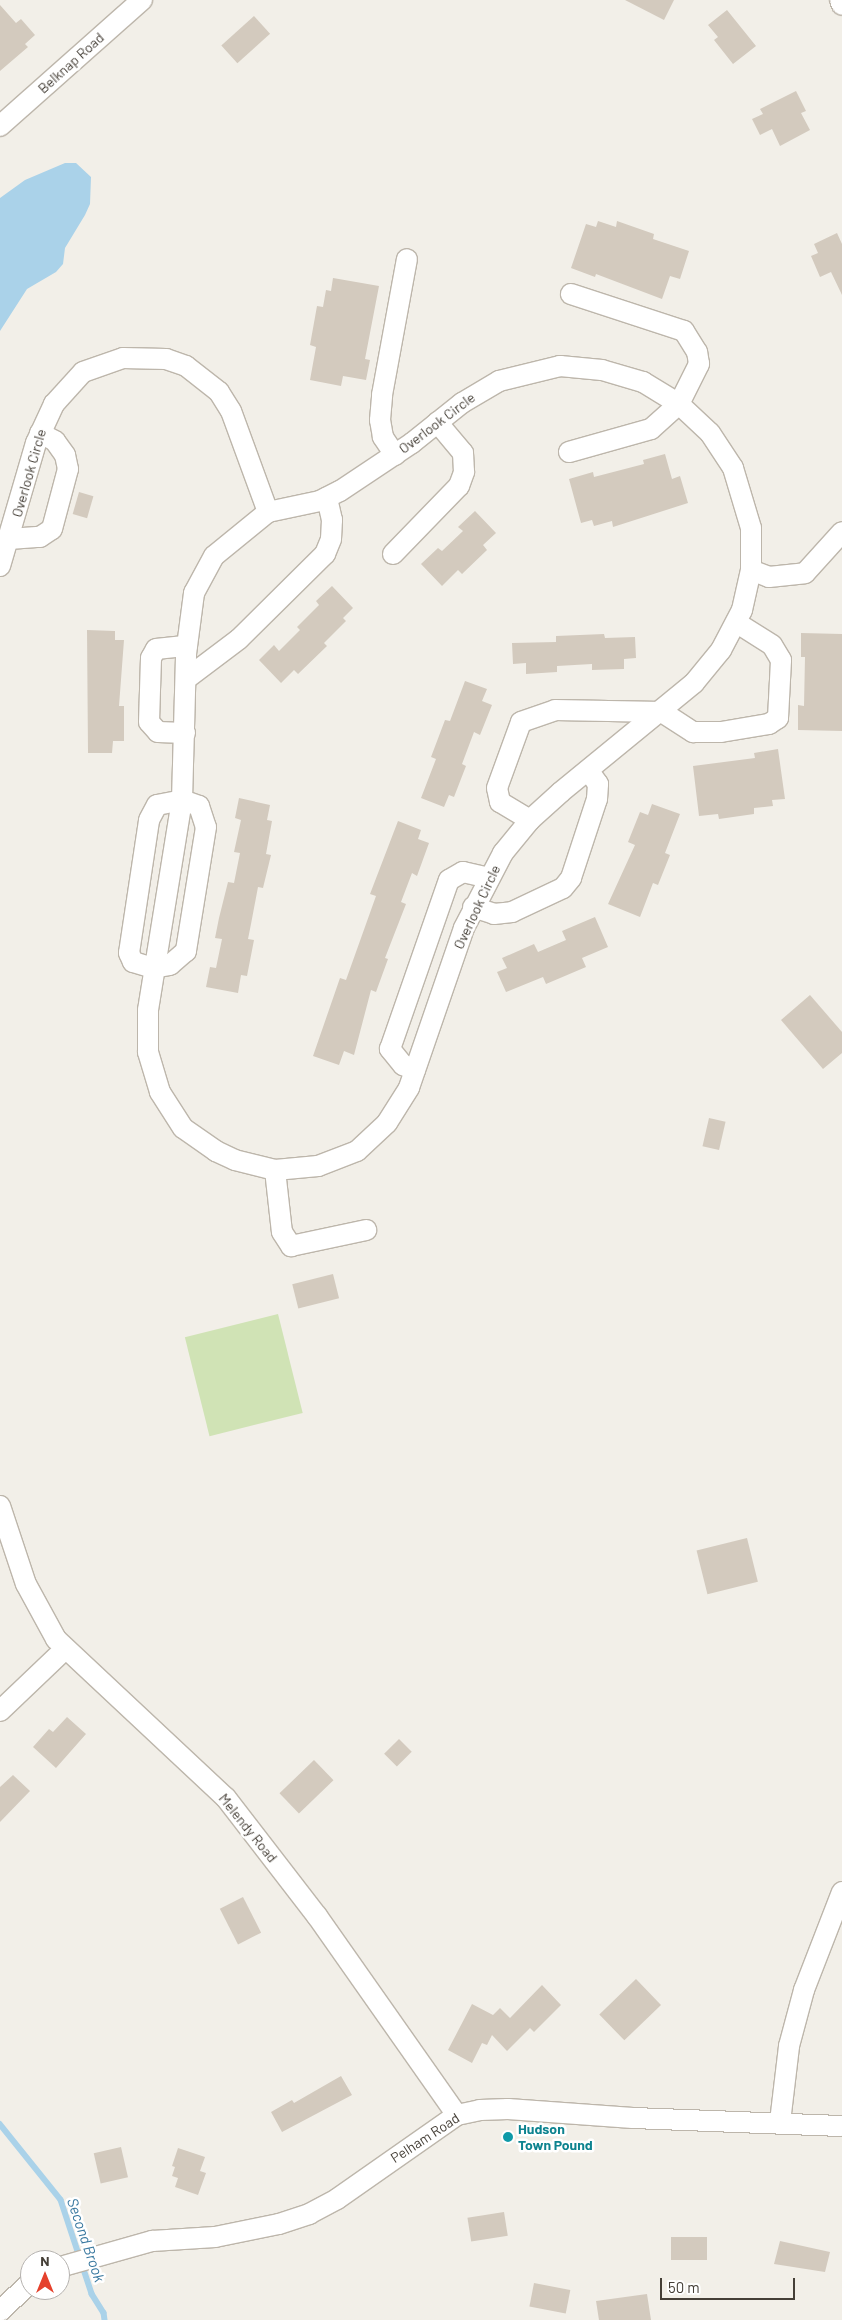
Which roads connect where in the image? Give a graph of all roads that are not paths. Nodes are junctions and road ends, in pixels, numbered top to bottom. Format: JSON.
{"nodes":[{"id":1,"x":142,"y":0,"type":"edge"},
{"id":2,"x":840,"y":0,"type":"edge"},
{"id":3,"x":842,"y":5,"type":"edge"},
{"id":4,"x":0,"y":126,"type":"edge"},
{"id":5,"x":407,"y":259,"type":"dead end"},
{"id":6,"x":571,"y":294,"type":"dead end"},
{"id":7,"x":679,"y":404,"type":"junction"},
{"id":8,"x":437,"y":422,"type":"junction"},
{"id":9,"x":40,"y":433,"type":"junction"},
{"id":10,"x":569,"y":452,"type":"dead end"},
{"id":11,"x":395,"y":455,"type":"junction"},
{"id":12,"x":327,"y":498,"type":"junction"},
{"id":13,"x":268,"y":512,"type":"junction"},
{"id":14,"x":842,"y":532,"type":"edge"},
{"id":15,"x":9,"y":539,"type":"junction"},
{"id":16,"x":393,"y":554,"type":"dead end"},
{"id":17,"x":0,"y":566,"type":"edge"},
{"id":18,"x":751,"y":570,"type":"junction"},
{"id":19,"x":737,"y":623,"type":"junction"},
{"id":20,"x":186,"y":646,"type":"junction"},
{"id":21,"x":186,"y":679,"type":"junction"},
{"id":22,"x":662,"y":712,"type":"junction"},
{"id":23,"x":185,"y":733,"type":"junction"},
{"id":24,"x":588,"y":770,"type":"junction"},
{"id":25,"x":182,"y":800,"type":"junction"},
{"id":26,"x":530,"y":820,"type":"junction"},
{"id":27,"x":489,"y":878,"type":"junction"},
{"id":28,"x":474,"y":907,"type":"junction"},
{"id":29,"x":153,"y":968,"type":"junction"},
{"id":30,"x":415,"y":1070,"type":"junction"},
{"id":31,"x":275,"y":1170,"type":"junction"},
{"id":32,"x":366,"y":1230,"type":"dead end"},
{"id":33,"x":0,"y":1506,"type":"edge"},
{"id":34,"x":64,"y":1650,"type":"junction"},
{"id":35,"x":0,"y":1711,"type":"edge"},
{"id":36,"x":842,"y":1892,"type":"edge"},
{"id":37,"x":457,"y":2115,"type":"junction"},
{"id":38,"x":780,"y":2122,"type":"junction"},
{"id":39,"x":842,"y":2126,"type":"edge"},
{"id":40,"x":70,"y":2264,"type":"edge"},
{"id":41,"x":20,"y":2292,"type":"edge"},
{"id":42,"x":0,"y":2310,"type":"edge"}],
"edges":[{"from":1,"to":4,"type":"street","name":"Belknap Road"},
{"from":2,"to":3,"type":"street"},
{"from":5,"to":11,"type":"street"},
{"from":6,"to":7,"type":"street"},
{"from":7,"to":8,"type":"street","name":"Overlook Circle"},
{"from":7,"to":10,"type":"street"},
{"from":7,"to":18,"type":"street","name":"Overlook Circle"},
{"from":8,"to":11,"type":"street","name":"Overlook Circle"},
{"from":8,"to":16,"type":"street"},
{"from":9,"to":13,"type":"street","name":"Overlook Circle"},
{"from":9,"to":15,"type":"street","name":"Overlook Circle"},
{"from":9,"to":15,"type":"street"},
{"from":11,"to":12,"type":"street","name":"Overlook Circle"},
{"from":12,"to":13,"type":"street","name":"Overlook Circle"},
{"from":12,"to":21,"type":"street"},
{"from":13,"to":20,"type":"street","name":"Overlook Circle"},
{"from":14,"to":18,"type":"street"},
{"from":15,"to":17,"type":"street","name":"Overlook Circle"},
{"from":18,"to":19,"type":"street","name":"Overlook Circle"},
{"from":19,"to":22,"type":"street","name":"Overlook Circle"},
{"from":19,"to":22,"type":"street"},
{"from":20,"to":21,"type":"street","name":"Overlook Circle"},
{"from":20,"to":23,"type":"street"},
{"from":21,"to":23,"type":"street","name":"Overlook Circle"},
{"from":22,"to":24,"type":"street","name":"Overlook Circle"},
{"from":22,"to":26,"type":"street"},
{"from":23,"to":25,"type":"street","name":"Overlook Circle"},
{"from":24,"to":26,"type":"street","name":"Overlook Circle"},
{"from":24,"to":28,"type":"street"},
{"from":25,"to":29,"type":"street","name":"Overlook Circle"},
{"from":25,"to":29,"type":"street"},
{"from":25,"to":29,"type":"street"},
{"from":26,"to":27,"type":"street","name":"Overlook Circle"},
{"from":27,"to":28,"type":"street","name":"Overlook Circle"},
{"from":27,"to":30,"type":"street"},
{"from":28,"to":30,"type":"street","name":"Overlook Circle"},
{"from":29,"to":31,"type":"street","name":"Overlook Circle"},
{"from":30,"to":31,"type":"street","name":"Overlook Circle"},
{"from":31,"to":32,"type":"street"},
{"from":33,"to":34,"type":"street","name":"Melendy Road"},
{"from":34,"to":35,"type":"street"},
{"from":34,"to":37,"type":"street","name":"Melendy Road"},
{"from":36,"to":38,"type":"street"},
{"from":37,"to":38,"type":"street","name":"Pelham Road"},
{"from":37,"to":40,"type":"street","name":"Pelham Road"},
{"from":38,"to":39,"type":"street","name":"Pelham Road"},
{"from":41,"to":42,"type":"street"}]}
